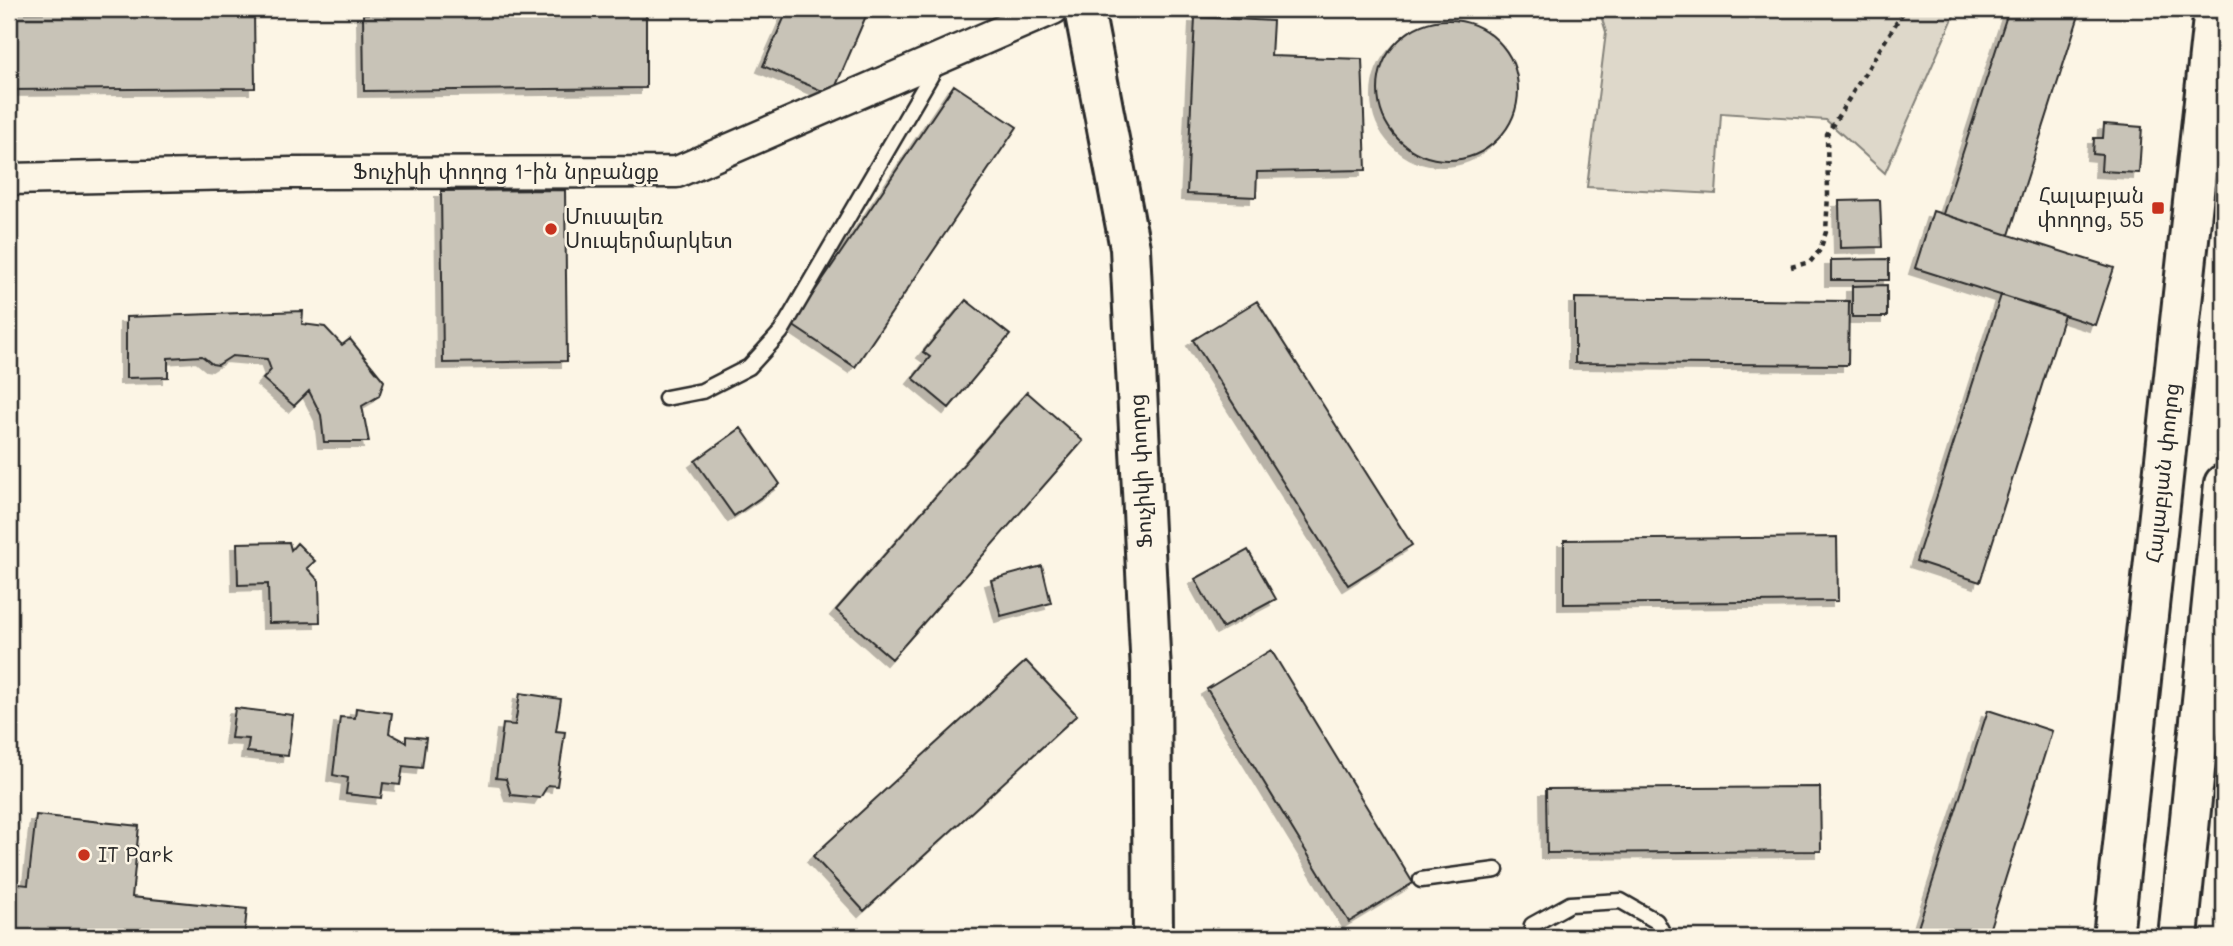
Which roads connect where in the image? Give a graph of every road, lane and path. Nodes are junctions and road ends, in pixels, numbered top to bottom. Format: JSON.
{"nodes":[{"id":1,"x":1053,"y":9,"type":"edge"},
{"id":2,"x":1084,"y":9,"type":"edge"},
{"id":3,"x":1905,"y":9,"type":"edge"},
{"id":4,"x":2214,"y":9,"type":"edge"},
{"id":5,"x":941,"y":57,"type":"junction"},
{"id":6,"x":9,"y":179,"type":"edge"},
{"id":7,"x":1791,"y":267,"type":"dead end"},
{"id":8,"x":666,"y":398,"type":"dead end"},
{"id":9,"x":2224,"y":484,"type":"edge"},
{"id":10,"x":2137,"y":718,"type":"junction"},
{"id":11,"x":2200,"y":721,"type":"junction"},
{"id":12,"x":1496,"y":870,"type":"dead end"},
{"id":13,"x":1420,"y":880,"type":"dead end"},
{"id":14,"x":1532,"y":925,"type":"dead end"},
{"id":15,"x":1153,"y":937,"type":"edge"},
{"id":16,"x":1665,"y":937,"type":"edge"},
{"id":17,"x":2113,"y":937,"type":"edge"},
{"id":18,"x":2178,"y":937,"type":"edge"}],
"edges":[{"from":1,"to":5,"type":"street","name":"Ֆուչիկի փողոց 1-ին նրբանցք"},
{"from":2,"to":15,"type":"main road","name":"Ֆուչիկի փողոց"},
{"from":3,"to":7,"type":"path"},
{"from":4,"to":10,"type":"main road","name":"Հալաբյան փողոց"},
{"from":5,"to":6,"type":"street","name":"Ֆուչիկի փողոց 1-ին նրբանցք"},
{"from":5,"to":8,"type":"lane"},
{"from":9,"to":11,"type":"main road"},
{"from":10,"to":11,"type":"main road"},
{"from":10,"to":17,"type":"main road","name":"Հալաբյան փողոց"},
{"from":11,"to":18,"type":"main road"},
{"from":12,"to":13,"type":"lane"},
{"from":14,"to":16,"type":"lane"}]}
